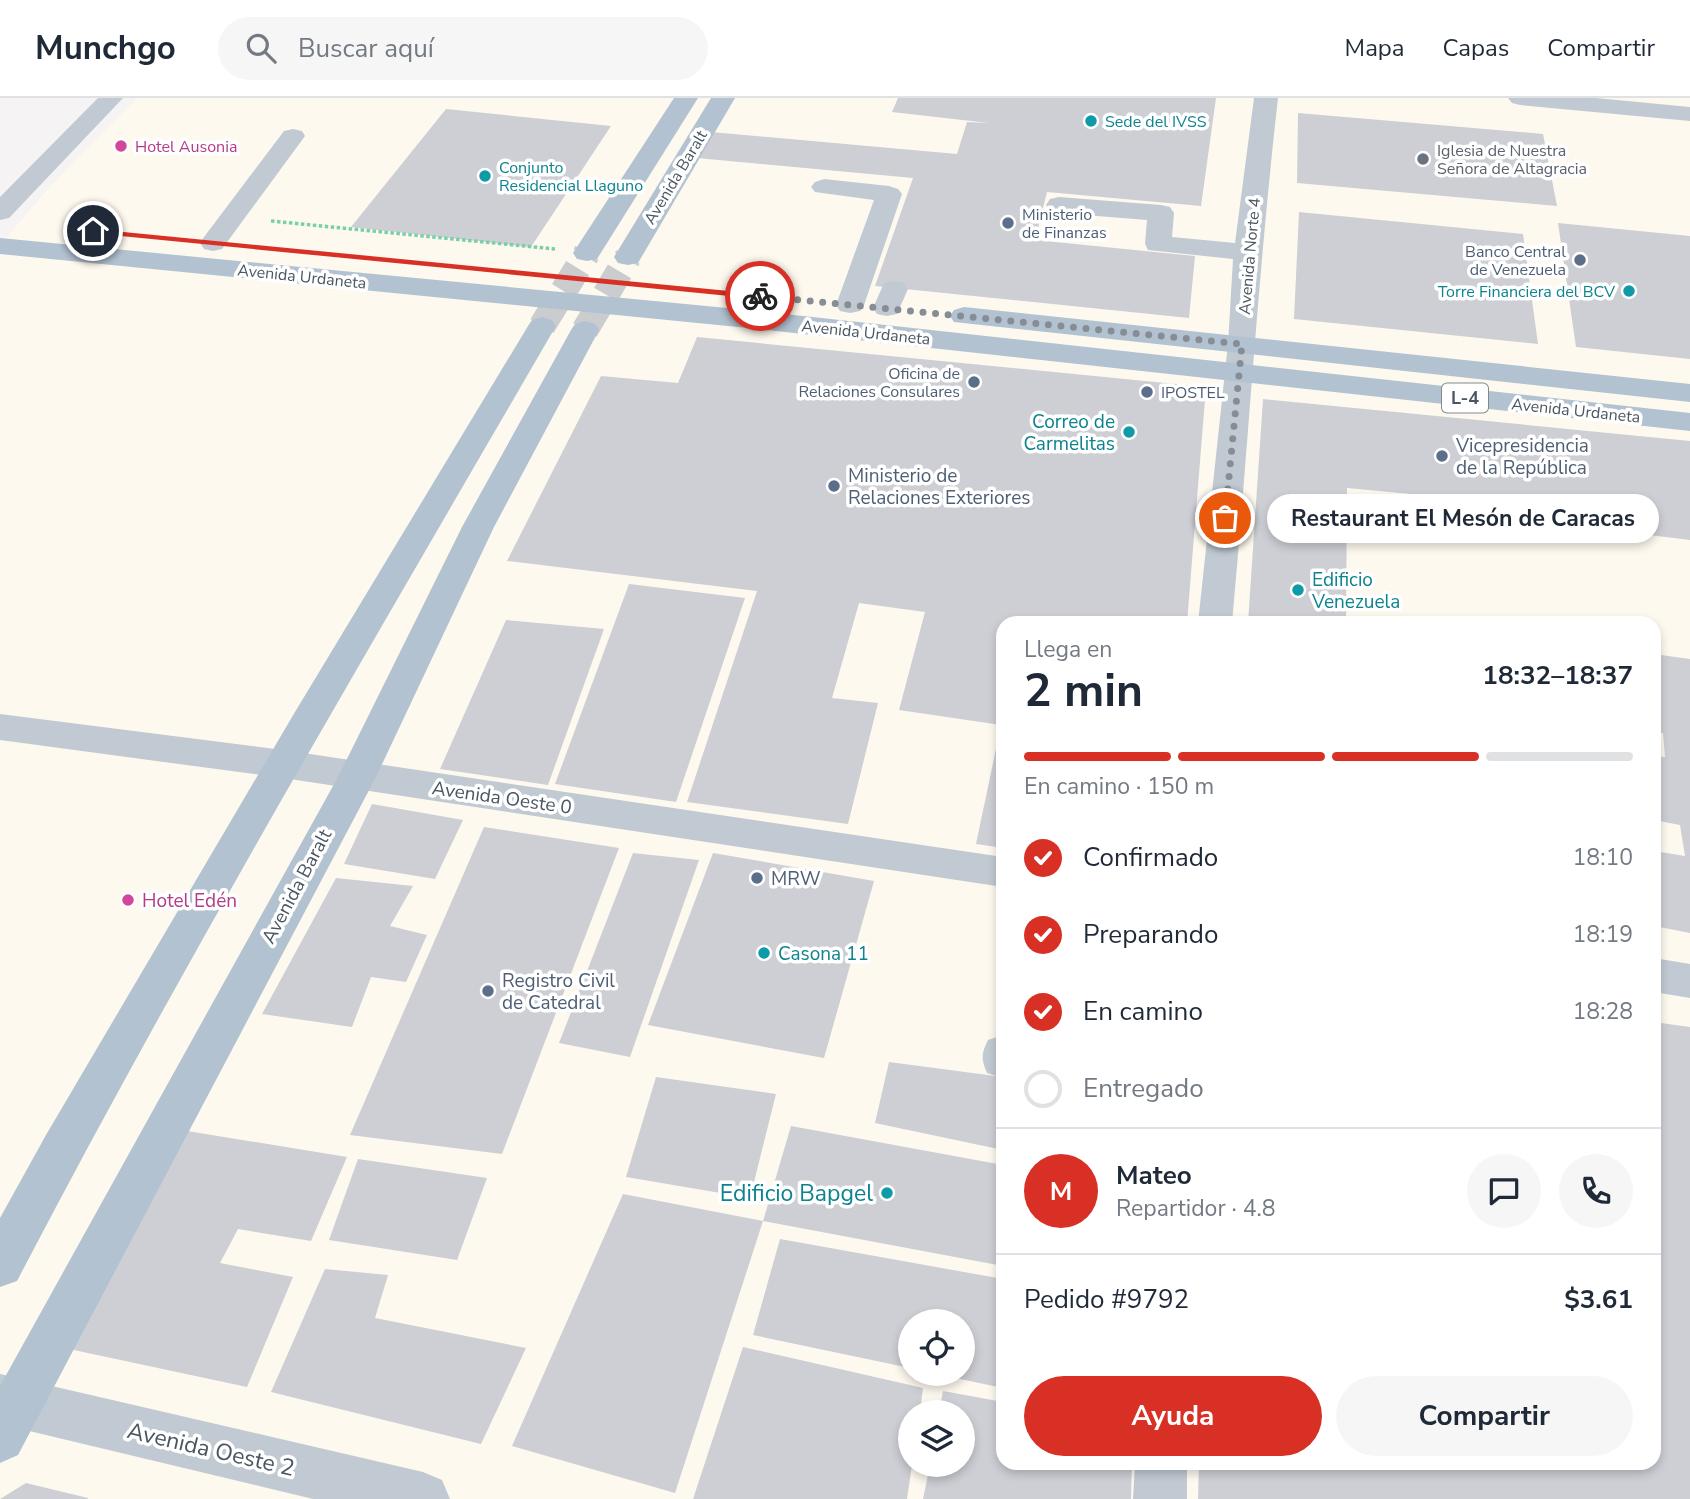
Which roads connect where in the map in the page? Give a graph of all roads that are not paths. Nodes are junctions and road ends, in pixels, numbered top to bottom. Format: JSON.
{"nodes":[{"id":1,"x":686,"y":98,"type":"edge"},
{"id":2,"x":723,"y":98,"type":"edge"},
{"id":3,"x":1266,"y":98,"type":"edge"},
{"id":4,"x":1520,"y":98,"type":"edge"},
{"id":5,"x":101,"y":99,"type":"edge"},
{"id":6,"x":1690,"y":114,"type":"edge"},
{"id":7,"x":293,"y":136,"type":"dead end"},
{"id":8,"x":824,"y":187,"type":"dead end"},
{"id":9,"x":1059,"y":205,"type":"dead end"},
{"id":10,"x":0,"y":212,"type":"edge"},
{"id":11,"x":0,"y":223,"type":"edge"},
{"id":12,"x":213,"y":243,"type":"junction"},
{"id":13,"x":0,"y":246,"type":"edge"},
{"id":14,"x":1247,"y":252,"type":"junction"},
{"id":15,"x":587,"y":253,"type":"tunnel mouth"},
{"id":16,"x":628,"y":257,"type":"tunnel mouth"},
{"id":17,"x":523,"y":286,"type":"junction"},
{"id":18,"x":850,"y":305,"type":"junction"},
{"id":19,"x":753,"y":308,"type":"junction"},
{"id":20,"x":542,"y":326,"type":"tunnel mouth"},
{"id":21,"x":585,"y":330,"type":"tunnel mouth"},
{"id":22,"x":1241,"y":358,"type":"junction"},
{"id":23,"x":1690,"y":393,"type":"edge"},
{"id":24,"x":1690,"y":422,"type":"edge"},
{"id":25,"x":1216,"y":616,"type":"edge"},
{"id":26,"x":0,"y":727,"type":"edge"},
{"id":27,"x":284,"y":764,"type":"junction"},
{"id":28,"x":356,"y":777,"type":"junction"},
{"id":29,"x":996,"y":871,"type":"edge"},
{"id":30,"x":1661,"y":976,"type":"edge"},
{"id":31,"x":1690,"y":981,"type":"edge"},
{"id":32,"x":0,"y":1265,"type":"edge"},
{"id":33,"x":6,"y":1413,"type":"edge"},
{"id":34,"x":1161,"y":1470,"type":"edge"},
{"id":35,"x":423,"y":1499,"type":"edge"},
{"id":36,"x":1160,"y":1499,"type":"edge"}],
"edges":[{"from":1,"to":15,"type":"main road","name":"Avenida Baralt"},
{"from":2,"to":16,"type":"main road","name":"Avenida Baralt"},
{"from":3,"to":14,"type":"street","name":"Avenida Norte 4"},
{"from":4,"to":6,"type":"street"},
{"from":5,"to":10,"type":"street"},
{"from":7,"to":12,"type":"street"},
{"from":8,"to":18,"type":"street"},
{"from":9,"to":14,"type":"street"},
{"from":11,"to":12,"type":"main road","name":"Avenida Urdaneta","number":"L-4"},
{"from":12,"to":17,"type":"main road","name":"Avenida Urdaneta","number":"L-4"},
{"from":13,"to":17,"type":"main road","name":"Avenida Urdaneta","number":"L-4"},
{"from":14,"to":22,"type":"street","name":"Avenida Norte 4"},
{"from":17,"to":19,"type":"main road","name":"Avenida Urdaneta","number":"L-4"},
{"from":18,"to":19,"type":"main road","name":"Avenida Urdaneta","number":"L-4"},
{"from":18,"to":22,"type":"main road","name":"Avenida Urdaneta","number":"L-4"},
{"from":19,"to":22,"type":"main road","name":"Avenida Urdaneta","number":"L-4"},
{"from":20,"to":27,"type":"main road"},
{"from":21,"to":28,"type":"main road","name":"Avenida Baralt"},
{"from":22,"to":23,"type":"main road","name":"Avenida Urdaneta","number":"L-4"},
{"from":22,"to":24,"type":"main road","name":"Avenida Urdaneta","number":"L-4"},
{"from":22,"to":25,"type":"street","name":"Avenida Norte 4"},
{"from":26,"to":27,"type":"street","name":"Avenida Oeste 0"},
{"from":27,"to":28,"type":"street","name":"Avenida Oeste 0"},
{"from":27,"to":32,"type":"main road"},
{"from":28,"to":29,"type":"street","name":"Avenida Oeste 0"},
{"from":28,"to":33,"type":"main road","name":"Avenida Baralt"},
{"from":30,"to":31,"type":"street"},
{"from":33,"to":35,"type":"street","name":"Avenida Oeste 2"},
{"from":34,"to":36,"type":"street"}]}
